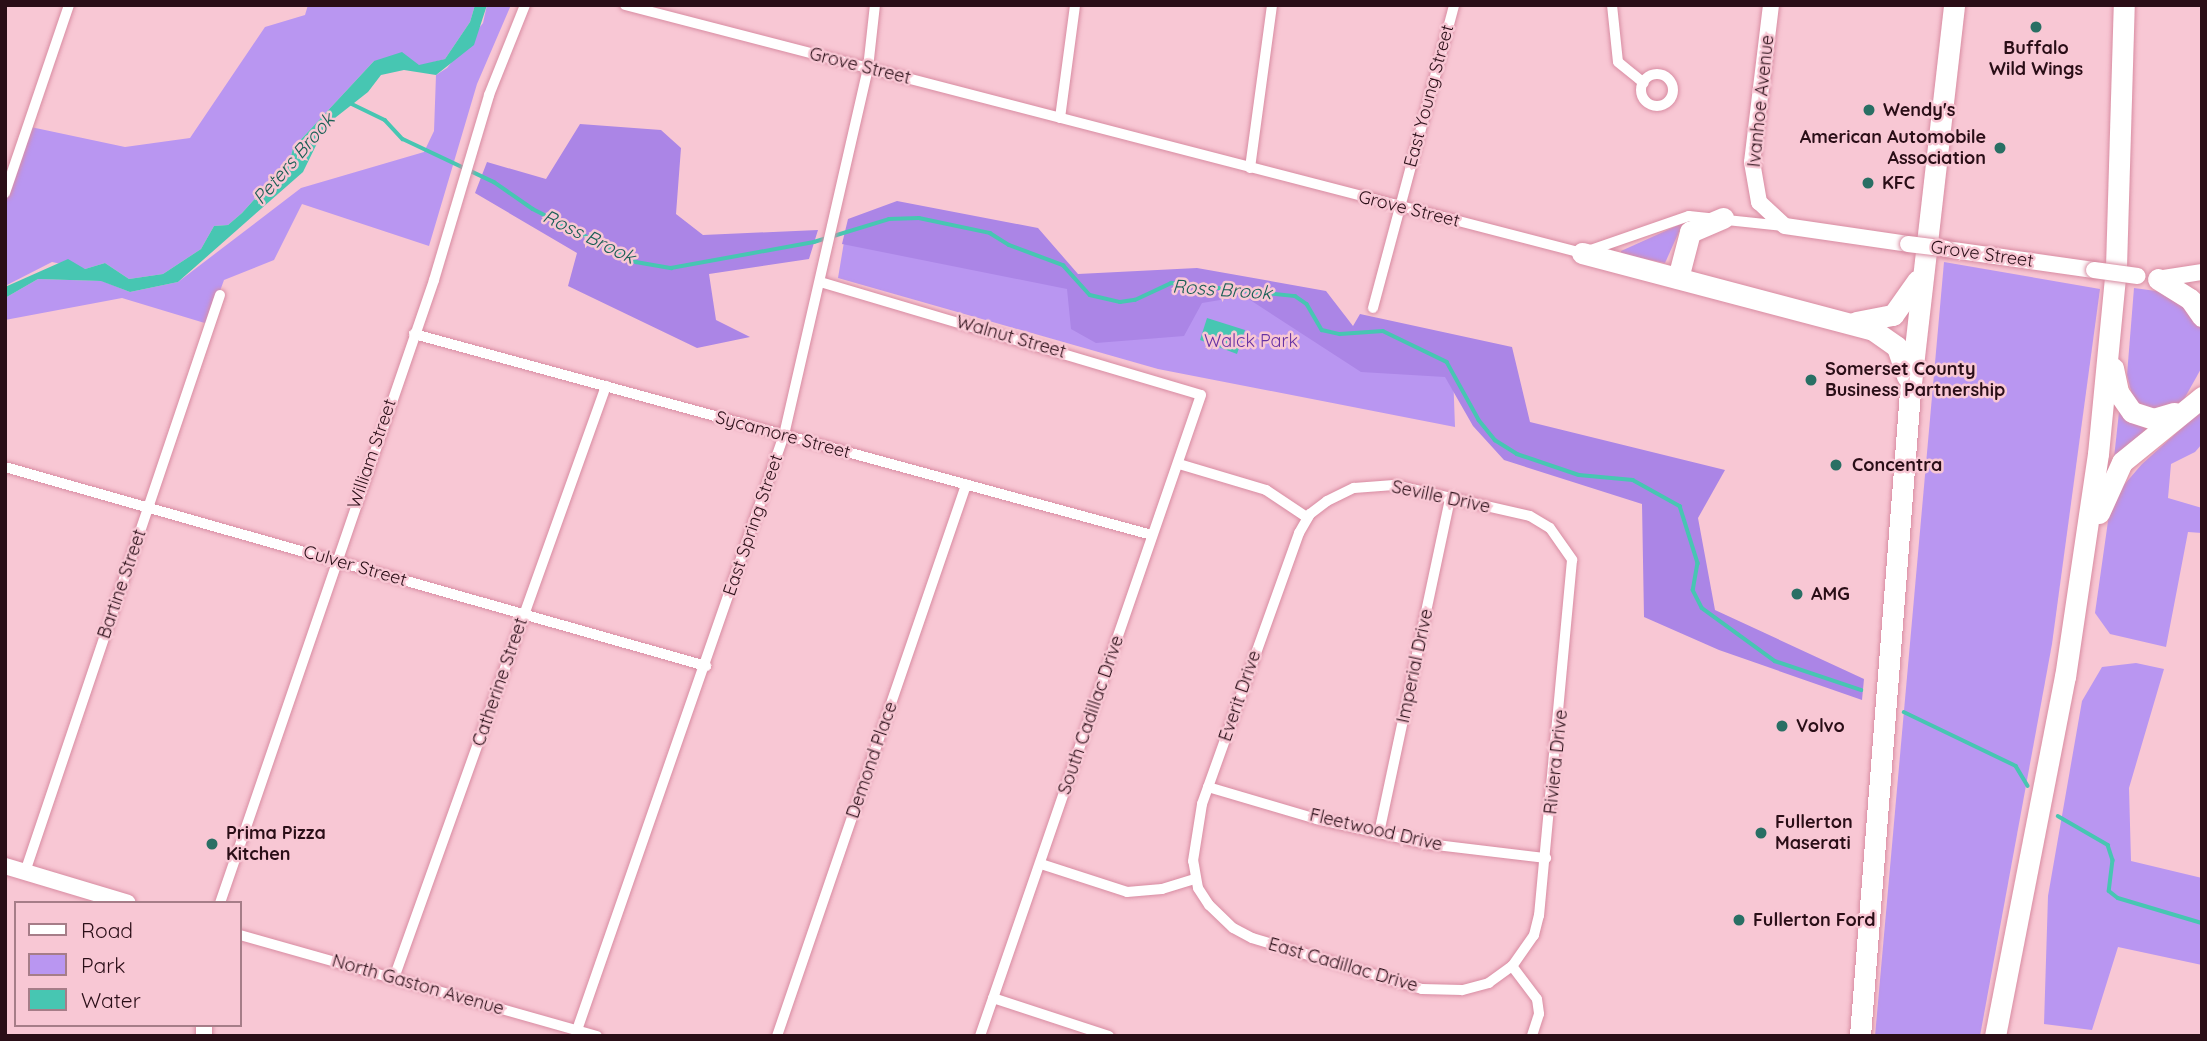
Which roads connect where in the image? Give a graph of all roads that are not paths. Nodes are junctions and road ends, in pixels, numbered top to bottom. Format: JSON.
{"nodes":[{"id":1,"x":69,"y":5,"type":"edge"},
{"id":2,"x":525,"y":5,"type":"edge"},
{"id":3,"x":625,"y":5,"type":"edge"},
{"id":4,"x":876,"y":5,"type":"edge"},
{"id":5,"x":1075,"y":5,"type":"edge"},
{"id":6,"x":1272,"y":5,"type":"edge"},
{"id":7,"x":1454,"y":5,"type":"edge"},
{"id":8,"x":1612,"y":5,"type":"edge"},
{"id":9,"x":1771,"y":5,"type":"edge"},
{"id":10,"x":1955,"y":5,"type":"edge"},
{"id":11,"x":2125,"y":8,"type":"edge"},
{"id":12,"x":868,"y":68,"type":"junction"},
{"id":13,"x":1644,"y":83,"type":"dead end"},
{"id":14,"x":1060,"y":118,"type":"junction"},
{"id":15,"x":1250,"y":168,"type":"junction"},
{"id":16,"x":5,"y":193,"type":"edge"},
{"id":17,"x":1399,"y":207,"type":"junction"},
{"id":18,"x":1723,"y":218,"type":"junction"},
{"id":19,"x":1785,"y":226,"type":"junction"},
{"id":20,"x":1582,"y":253,"type":"junction"},
{"id":21,"x":2202,"y":272,"type":"edge"},
{"id":22,"x":1922,"y":273,"type":"junction"},
{"id":23,"x":1678,"y":278,"type":"junction"},
{"id":24,"x":2148,"y":278,"type":"junction"},
{"id":25,"x":820,"y":282,"type":"junction"},
{"id":26,"x":220,"y":295,"type":"dead end"},
{"id":27,"x":1373,"y":308,"type":"dead end"},
{"id":28,"x":2202,"y":316,"type":"edge"},
{"id":29,"x":1851,"y":322,"type":"junction"},
{"id":30,"x":414,"y":334,"type":"junction"},
{"id":31,"x":2109,"y":351,"type":"junction"},
{"id":32,"x":2202,"y":384,"type":"edge"},
{"id":33,"x":606,"y":386,"type":"junction"},
{"id":34,"x":1910,"y":392,"type":"junction"},
{"id":35,"x":1201,"y":395,"type":"joint"},
{"id":36,"x":2202,"y":397,"type":"edge"},
{"id":37,"x":784,"y":435,"type":"junction"},
{"id":38,"x":1179,"y":464,"type":"junction"},
{"id":39,"x":5,"y":467,"type":"edge"},
{"id":40,"x":966,"y":485,"type":"junction"},
{"id":41,"x":1450,"y":498,"type":"junction"},
{"id":42,"x":147,"y":509,"type":"junction"},
{"id":43,"x":1308,"y":517,"type":"junction"},
{"id":44,"x":1152,"y":535,"type":"junction"},
{"id":45,"x":1568,"y":551,"type":"joint"},
{"id":46,"x":334,"y":559,"type":"junction"},
{"id":47,"x":2080,"y":583,"type":"junction"},
{"id":48,"x":523,"y":615,"type":"junction"},
{"id":49,"x":706,"y":666,"type":"junction"},
{"id":50,"x":1208,"y":787,"type":"junction"},
{"id":51,"x":1379,"y":833,"type":"junction"},
{"id":52,"x":1546,"y":858,"type":"junction"},
{"id":53,"x":1041,"y":864,"type":"junction"},
{"id":54,"x":5,"y":866,"type":"edge"},
{"id":55,"x":26,"y":872,"type":"junction"},
{"id":56,"x":1195,"y":879,"type":"junction"},
{"id":57,"x":121,"y":901,"type":"edge"},
{"id":58,"x":221,"y":901,"type":"edge"},
{"id":59,"x":242,"y":936,"type":"edge"},
{"id":60,"x":1512,"y":966,"type":"junction"},
{"id":61,"x":394,"y":978,"type":"junction"},
{"id":62,"x":993,"y":999,"type":"junction"},
{"id":63,"x":577,"y":1030,"type":"junction"},
{"id":64,"x":597,"y":1036,"type":"edge"},
{"id":65,"x":777,"y":1036,"type":"edge"},
{"id":66,"x":980,"y":1036,"type":"edge"},
{"id":67,"x":1109,"y":1036,"type":"edge"},
{"id":68,"x":1532,"y":1036,"type":"edge"},
{"id":69,"x":1860,"y":1036,"type":"edge"},
{"id":70,"x":1995,"y":1036,"type":"edge"}],
"edges":[{"from":1,"to":16,"type":"street"},
{"from":2,"to":30,"type":"street","name":"William Street"},
{"from":3,"to":12,"type":"street","name":"Grove Street"},
{"from":4,"to":12,"type":"street","name":"East Spring Street"},
{"from":5,"to":14,"type":"street"},
{"from":6,"to":15,"type":"street"},
{"from":7,"to":17,"type":"street","name":"East Young Street"},
{"from":8,"to":13,"type":"street"},
{"from":9,"to":19,"type":"street","name":"Ivanhoe Avenue"},
{"from":10,"to":22,"type":"highway"},
{"from":11,"to":31,"type":"highway"},
{"from":12,"to":14,"type":"street","name":"Grove Street"},
{"from":12,"to":25,"type":"street","name":"East Spring Street"},
{"from":14,"to":15,"type":"street","name":"Grove Street"},
{"from":15,"to":17,"type":"street","name":"Grove Street"},
{"from":17,"to":20,"type":"street","name":"Grove Street"},
{"from":17,"to":27,"type":"street","name":"East Young Street"},
{"from":18,"to":19,"type":"street","name":"Grove Street"},
{"from":18,"to":20,"type":"street","name":"Grove Street"},
{"from":18,"to":23,"type":"highway"},
{"from":19,"to":24,"type":"street","name":"Grove Street","bridge":true},
{"from":20,"to":23,"type":"highway"},
{"from":21,"to":24,"type":"street","name":"Grove Street"},
{"from":22,"to":29,"type":"highway"},
{"from":22,"to":34,"type":"highway"},
{"from":23,"to":29,"type":"highway"},
{"from":24,"to":28,"type":"highway"},
{"from":25,"to":35,"type":"street","name":"Walnut Street"},
{"from":25,"to":37,"type":"street","name":"East Spring Street"},
{"from":26,"to":42,"type":"street","name":"Bartine Street"},
{"from":29,"to":34,"type":"highway"},
{"from":30,"to":33,"type":"street","name":"Sycamore Street"},
{"from":30,"to":46,"type":"street","name":"William Street"},
{"from":31,"to":32,"type":"highway"},
{"from":31,"to":47,"type":"highway"},
{"from":33,"to":37,"type":"street","name":"Sycamore Street"},
{"from":33,"to":48,"type":"street","name":"Catherine Street"},
{"from":34,"to":69,"type":"highway"},
{"from":35,"to":38,"type":"street","name":"South Cadillac Drive"},
{"from":36,"to":47,"type":"highway"},
{"from":37,"to":40,"type":"street","name":"Sycamore Street"},
{"from":37,"to":49,"type":"street","name":"East Spring Street"},
{"from":38,"to":43,"type":"street"},
{"from":38,"to":44,"type":"street","name":"South Cadillac Drive"},
{"from":39,"to":42,"type":"street","name":"Culver Street"},
{"from":40,"to":44,"type":"street","name":"Sycamore Street"},
{"from":40,"to":65,"type":"street","name":"Demond Place"},
{"from":41,"to":43,"type":"street","name":"Seville Drive"},
{"from":41,"to":45,"type":"street","name":"Seville Drive"},
{"from":41,"to":51,"type":"street","name":"Imperial Drive"},
{"from":42,"to":46,"type":"street","name":"Culver Street"},
{"from":42,"to":55,"type":"street","name":"Bartine Street"},
{"from":43,"to":50,"type":"street","name":"Everit Drive"},
{"from":44,"to":53,"type":"street","name":"South Cadillac Drive"},
{"from":45,"to":52,"type":"street","name":"Riviera Drive"},
{"from":46,"to":48,"type":"street","name":"Culver Street"},
{"from":46,"to":58,"type":"street","name":"William Street"},
{"from":47,"to":70,"type":"highway"},
{"from":48,"to":49,"type":"street","name":"Culver Street"},
{"from":48,"to":61,"type":"street","name":"Catherine Street"},
{"from":49,"to":63,"type":"street","name":"East Spring Street"},
{"from":50,"to":51,"type":"street","name":"Fleetwood Drive"},
{"from":50,"to":56,"type":"street","name":"Everit Drive"},
{"from":51,"to":52,"type":"street","name":"Fleetwood Drive"},
{"from":52,"to":60,"type":"street","name":"Riviera Drive"},
{"from":53,"to":56,"type":"street"},
{"from":53,"to":62,"type":"street","name":"South Cadillac Drive"},
{"from":54,"to":55,"type":"street"},
{"from":55,"to":57,"type":"street"},
{"from":56,"to":60,"type":"street","name":"East Cadillac Drive"},
{"from":59,"to":61,"type":"street","name":"North Gaston Avenue"},
{"from":60,"to":68,"type":"street"},
{"from":61,"to":63,"type":"street","name":"North Gaston Avenue"},
{"from":62,"to":66,"type":"street","name":"South Cadillac Drive"},
{"from":62,"to":67,"type":"street"},
{"from":63,"to":64,"type":"street","name":"North Gaston Avenue"}]}
